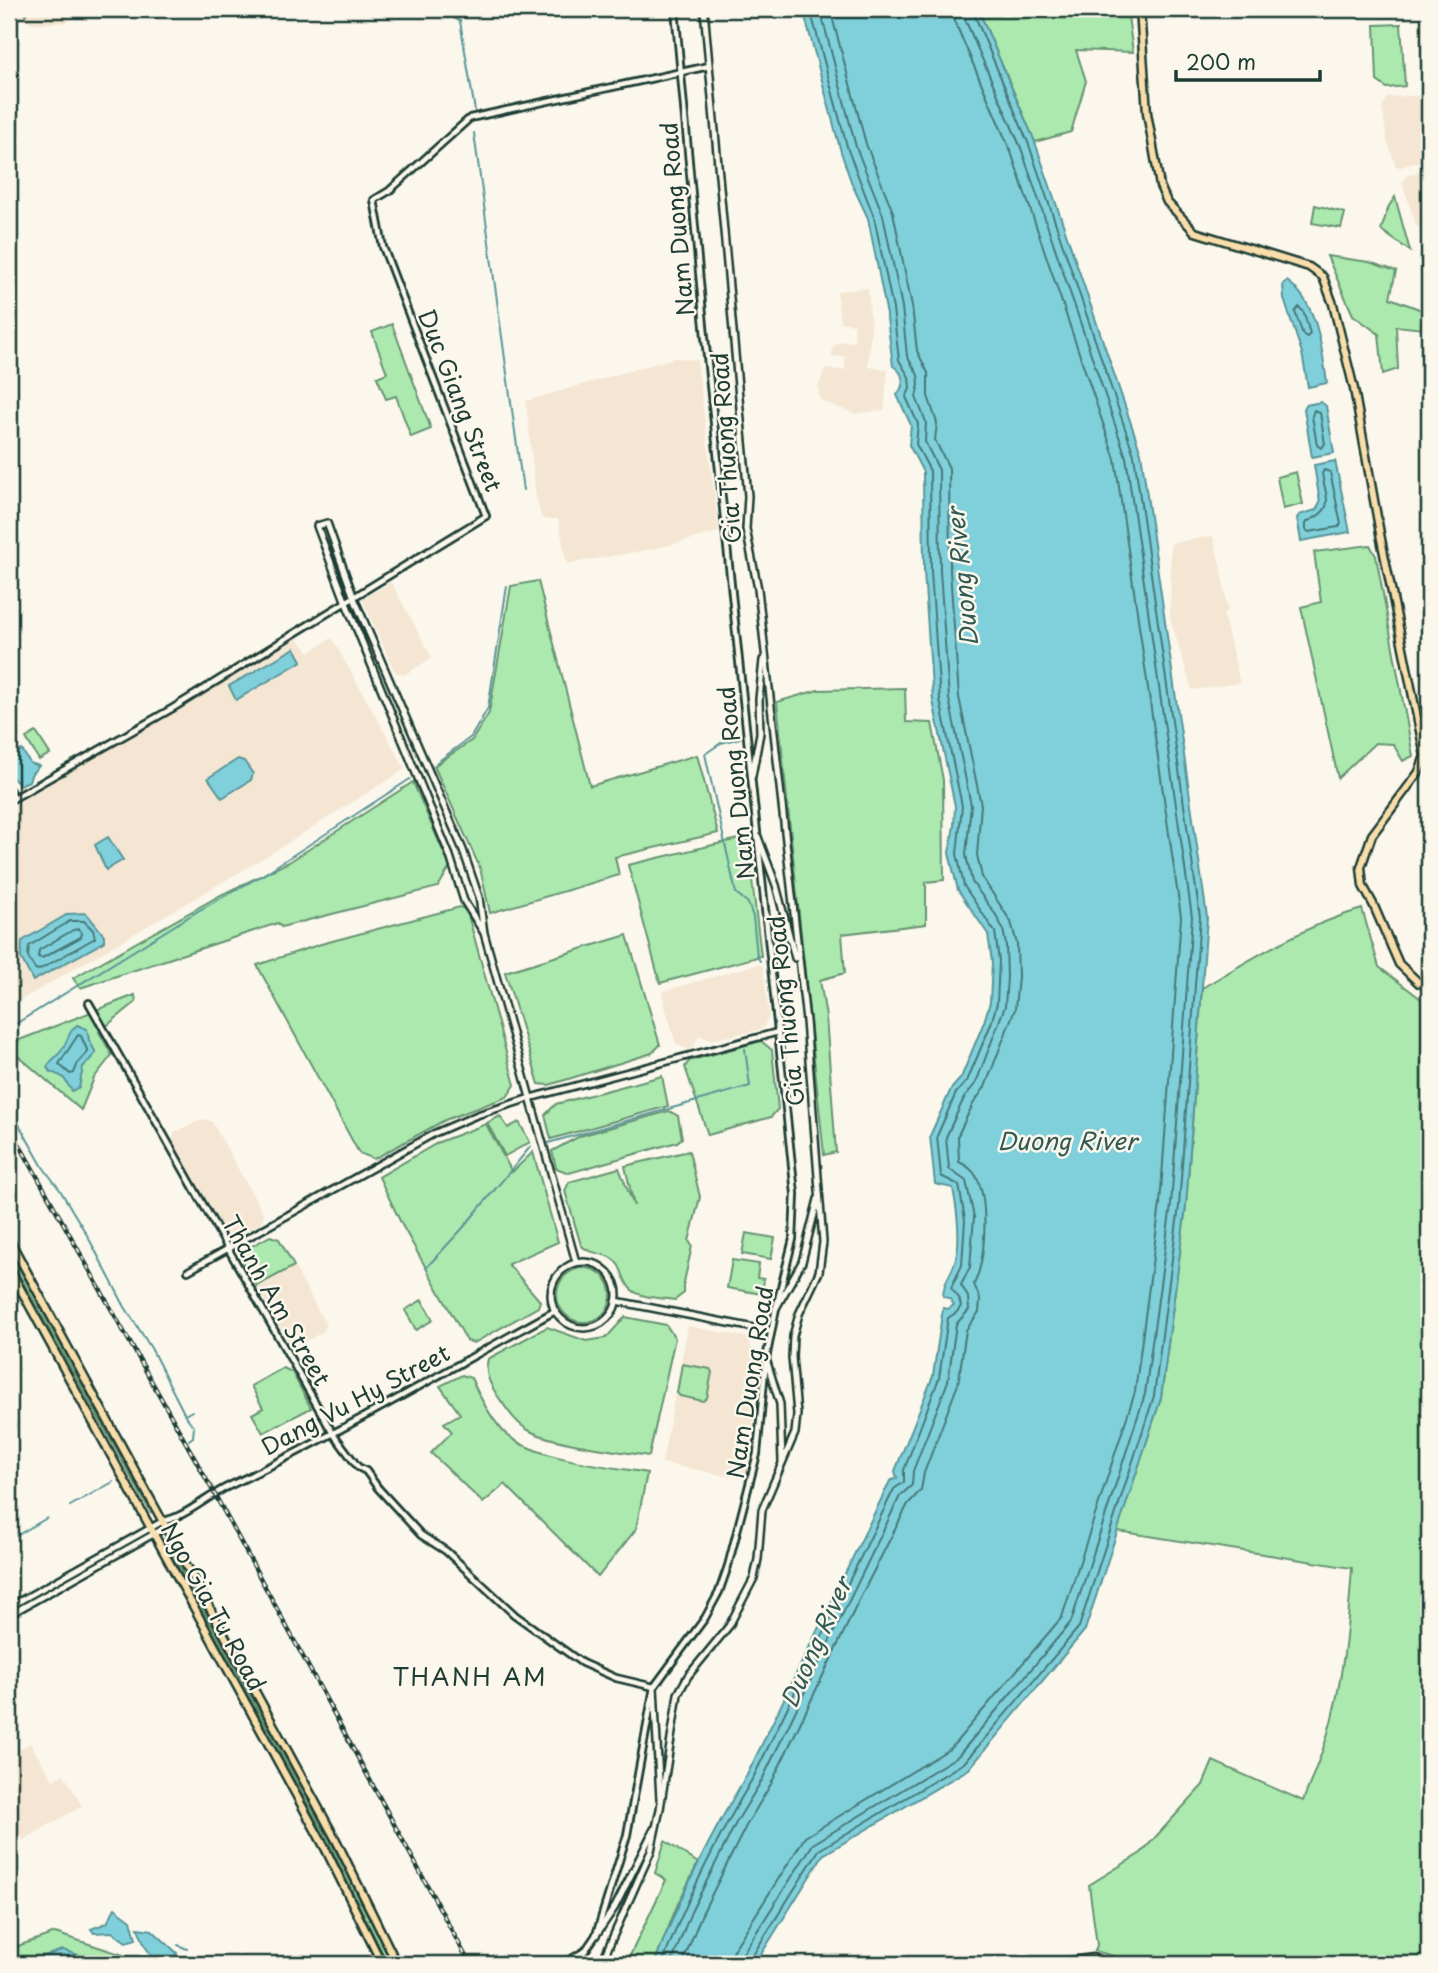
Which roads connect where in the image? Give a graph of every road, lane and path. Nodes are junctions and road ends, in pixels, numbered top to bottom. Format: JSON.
{"nodes":[{"id":1,"x":675,"y":9,"type":"edge"},
{"id":2,"x":704,"y":9,"type":"edge"},
{"id":3,"x":1140,"y":9,"type":"edge"},
{"id":4,"x":709,"y":66,"type":"junction"},
{"id":5,"x":680,"y":73,"type":"junction"},
{"id":6,"x":354,"y":598,"type":"junction"},
{"id":7,"x":346,"y":603,"type":"junction"},
{"id":8,"x":764,"y":650,"type":"junction"},
{"id":9,"x":752,"y":776,"type":"junction"},
{"id":10,"x":9,"y":789,"type":"edge"},
{"id":11,"x":11,"y":799,"type":"edge"},
{"id":12,"x":758,"y":837,"type":"junction"},
{"id":13,"x":484,"y":933,"type":"junction"},
{"id":14,"x":802,"y":986,"type":"junction"},
{"id":15,"x":1429,"y":986,"type":"edge"},
{"id":16,"x":89,"y":1003,"type":"dead end"},
{"id":17,"x":778,"y":1032,"type":"junction"},
{"id":18,"x":530,"y":1098,"type":"junction"},
{"id":19,"x":820,"y":1193,"type":"junction"},
{"id":20,"x":9,"y":1239,"type":"edge"},
{"id":21,"x":229,"y":1248,"type":"junction"},
{"id":22,"x":576,"y":1262,"type":"junction"},
{"id":23,"x":9,"y":1268,"type":"edge"},
{"id":24,"x":188,"y":1272,"type":"dead end"},
{"id":25,"x":616,"y":1301,"type":"junction"},
{"id":26,"x":776,"y":1308,"type":"junction"},
{"id":27,"x":555,"y":1311,"type":"junction"},
{"id":28,"x":770,"y":1331,"type":"junction"},
{"id":29,"x":766,"y":1359,"type":"junction"},
{"id":30,"x":331,"y":1432,"type":"junction"},
{"id":31,"x":782,"y":1465,"type":"junction"},
{"id":32,"x":165,"y":1524,"type":"junction"},
{"id":33,"x":153,"y":1531,"type":"junction"},
{"id":34,"x":9,"y":1607,"type":"edge"},
{"id":35,"x":9,"y":1615,"type":"edge"},
{"id":36,"x":654,"y":1687,"type":"junction"},
{"id":37,"x":660,"y":1809,"type":"junction"},
{"id":38,"x":658,"y":1820,"type":"junction"},
{"id":39,"x":596,"y":1936,"type":"junction"},
{"id":40,"x":382,"y":1964,"type":"edge"},
{"id":41,"x":397,"y":1964,"type":"edge"},
{"id":42,"x":563,"y":1964,"type":"edge"},
{"id":43,"x":601,"y":1964,"type":"edge"},
{"id":44,"x":1050,"y":1964,"type":"edge"},
{"id":45,"x":1111,"y":1964,"type":"edge"}],
"edges":[{"from":1,"to":5,"type":"street","name":"Nam Duong Road"},
{"from":2,"to":4,"type":"main road","name":"Gia Thuong Road"},
{"from":3,"to":15,"type":"main road"},
{"from":4,"to":5,"type":"street","name":"Duc Giang Street"},
{"from":4,"to":8,"type":"main road","name":"Gia Thuong Road"},
{"from":5,"to":6,"type":"street","name":"Duc Giang Street"},
{"from":5,"to":9,"type":"street","name":"Nam Duong Road"},
{"from":6,"to":7,"type":"street","name":"Duc Giang Street"},
{"from":6,"to":7,"type":"main road"},
{"from":6,"to":13,"type":"main road"},
{"from":7,"to":11,"type":"street","name":"Duc Giang Street"},
{"from":7,"to":13,"type":"main road"},
{"from":8,"to":9,"type":"main road"},
{"from":8,"to":14,"type":"main road","name":"Gia Thuong Road"},
{"from":9,"to":12,"type":"street","name":"Nam Duong Road"},
{"from":10,"to":11,"type":"street"},
{"from":12,"to":14,"type":"main road"},
{"from":12,"to":17,"type":"street","name":"Nam Duong Road"},
{"from":13,"to":18,"type":"main road"},
{"from":14,"to":19,"type":"main road","name":"Gia Thuong Road"},
{"from":16,"to":21,"type":"street","name":"Thanh Am Street"},
{"from":17,"to":18,"type":"street"},
{"from":17,"to":26,"type":"street","name":"Nam Duong Road"},
{"from":18,"to":21,"type":"street"},
{"from":18,"to":22,"type":"main road"},
{"from":19,"to":26,"type":"main road"},
{"from":19,"to":31,"type":"main road","name":"Gia Thuong Road"},
{"from":20,"to":32,"type":"main road","name":"Ngo Gia Tu Road"},
{"from":21,"to":24,"type":"street"},
{"from":21,"to":30,"type":"street","name":"Thanh Am Street"},
{"from":22,"to":25,"type":"main road"},
{"from":22,"to":27,"type":"main road"},
{"from":23,"to":33,"type":"main road","name":"Ngo Gia Tu Road"},
{"from":25,"to":27,"type":"main road"},
{"from":25,"to":28,"type":"main road"},
{"from":26,"to":28,"type":"street","name":"Nam Duong Road"},
{"from":27,"to":30,"type":"street","name":"Dang Vu Hy Street"},
{"from":28,"to":29,"type":"street","name":"Nam Duong Road"},
{"from":29,"to":31,"type":"main road"},
{"from":29,"to":36,"type":"street","name":"Nam Duong Road"},
{"from":30,"to":32,"type":"street","name":"Dang Vu Hy Street"},
{"from":30,"to":36,"type":"street","name":"Thanh Am Street"},
{"from":31,"to":37,"type":"main road","name":"Gia Thuong Road"},
{"from":32,"to":33,"type":"street","name":"Dang Vu Hy Street"},
{"from":32,"to":41,"type":"main road","name":"Ngo Gia Tu Road"},
{"from":33,"to":34,"type":"street"},
{"from":33,"to":35,"type":"street"},
{"from":33,"to":40,"type":"main road","name":"Ngo Gia Tu Road"},
{"from":36,"to":37,"type":"main road"},
{"from":36,"to":39,"type":"street","name":"Nam Duong Road"},
{"from":37,"to":38,"type":"main road","name":"Gia Thuong Road"},
{"from":38,"to":39,"type":"main road"},
{"from":38,"to":43,"type":"main road","name":"Gia Thuong Road"},
{"from":39,"to":42,"type":"street"},
{"from":44,"to":45,"type":"main road"}]}
